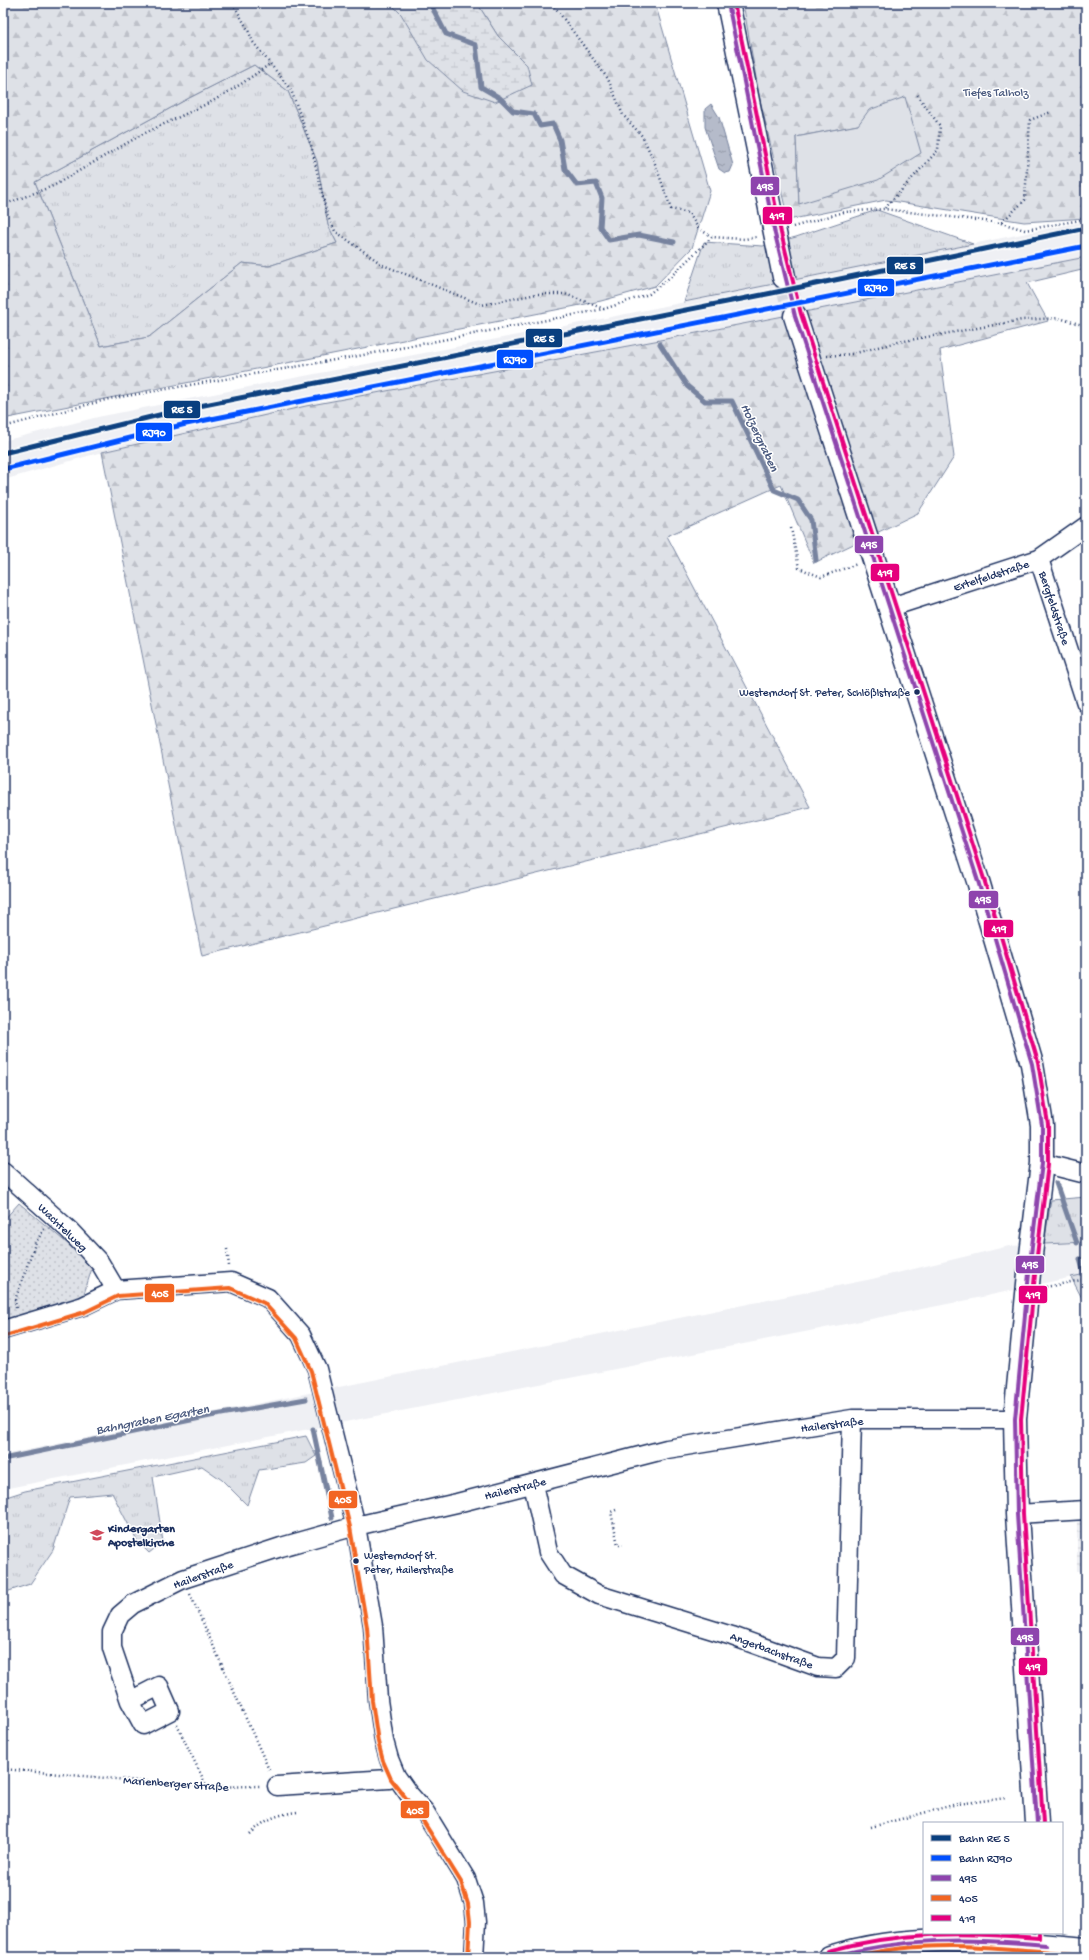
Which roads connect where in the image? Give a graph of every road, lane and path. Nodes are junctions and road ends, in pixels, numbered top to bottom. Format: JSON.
{"nodes":[{"id":1,"x":233,"y":3,"type":"edge"},
{"id":2,"x":552,"y":3,"type":"edge"},
{"id":3,"x":728,"y":3,"type":"edge"},
{"id":4,"x":270,"y":64,"type":"junction"},
{"id":5,"x":916,"y":93,"type":"dead end"},
{"id":6,"x":1051,"y":112,"type":"dead end"},
{"id":7,"x":3,"y":205,"type":"edge"},
{"id":8,"x":884,"y":209,"type":"junction"},
{"id":9,"x":1086,"y":219,"type":"edge"},
{"id":10,"x":1001,"y":223,"type":"junction"},
{"id":11,"x":775,"y":234,"type":"junction"},
{"id":12,"x":712,"y":236,"type":"junction"},
{"id":13,"x":784,"y":277,"type":"tunnel mouth"},
{"id":14,"x":604,"y":309,"type":"junction"},
{"id":15,"x":795,"y":316,"type":"tunnel mouth"},
{"id":16,"x":1086,"y":326,"type":"edge"},
{"id":17,"x":809,"y":358,"type":"junction"},
{"id":18,"x":3,"y":427,"type":"edge"},
{"id":19,"x":1086,"y":526,"type":"edge"},
{"id":20,"x":791,"y":528,"type":"dead end"},
{"id":21,"x":872,"y":557,"type":"junction"},
{"id":22,"x":1039,"y":559,"type":"junction"},
{"id":23,"x":888,"y":608,"type":"junction"},
{"id":24,"x":1086,"y":703,"type":"edge"},
{"id":25,"x":1042,"y":1163,"type":"junction"},
{"id":26,"x":3,"y":1170,"type":"edge"},
{"id":27,"x":1086,"y":1174,"type":"edge"},
{"id":28,"x":51,"y":1215,"type":"junction"},
{"id":29,"x":1086,"y":1279,"type":"edge"},
{"id":30,"x":116,"y":1290,"type":"junction"},
{"id":31,"x":1028,"y":1291,"type":"junction"},
{"id":32,"x":11,"y":1328,"type":"edge"},
{"id":33,"x":852,"y":1419,"type":"junction"},
{"id":34,"x":1015,"y":1419,"type":"junction"},
{"id":35,"x":533,"y":1484,"type":"junction"},
{"id":36,"x":616,"y":1510,"type":"dead end"},
{"id":37,"x":1086,"y":1510,"type":"edge"},
{"id":38,"x":1017,"y":1514,"type":"junction"},
{"id":39,"x":356,"y":1526,"type":"junction"},
{"id":40,"x":623,"y":1545,"type":"dead end"},
{"id":41,"x":183,"y":1579,"type":"junction"},
{"id":42,"x":130,"y":1701,"type":"junction"},
{"id":43,"x":170,"y":1711,"type":"junction"},
{"id":44,"x":3,"y":1770,"type":"edge"},
{"id":45,"x":396,"y":1776,"type":"junction"},
{"id":46,"x":277,"y":1786,"type":"junction"},
{"id":47,"x":208,"y":1787,"type":"junction"},
{"id":48,"x":1006,"y":1798,"type":"dead end"},
{"id":49,"x":297,"y":1812,"type":"dead end"},
{"id":50,"x":1037,"y":1822,"type":"edge"},
{"id":51,"x":871,"y":1827,"type":"dead end"},
{"id":52,"x":250,"y":1834,"type":"dead end"},
{"id":53,"x":1046,"y":1939,"type":"edge"},
{"id":54,"x":1086,"y":1949,"type":"edge"},
{"id":55,"x":474,"y":1957,"type":"edge"},
{"id":56,"x":830,"y":1957,"type":"edge"}],
"edges":[{"from":1,"to":4,"type":"path"},
{"from":2,"to":12,"type":"path"},
{"from":3,"to":11,"type":"street"},
{"from":4,"to":7,"type":"path"},
{"from":4,"to":14,"type":"path"},
{"from":5,"to":8,"type":"path"},
{"from":6,"to":10,"type":"path"},
{"from":8,"to":10,"type":"path"},
{"from":8,"to":11,"type":"path"},
{"from":9,"to":10,"type":"path"},
{"from":11,"to":12,"type":"path"},
{"from":11,"to":13,"type":"street"},
{"from":12,"to":14,"type":"path"},
{"from":14,"to":18,"type":"path"},
{"from":15,"to":17,"type":"street"},
{"from":16,"to":17,"type":"path"},
{"from":17,"to":21,"type":"street"},
{"from":19,"to":22,"type":"street","name":"Ertelfeldstraße"},
{"from":20,"to":21,"type":"path"},
{"from":21,"to":23,"type":"street"},
{"from":22,"to":23,"type":"street","name":"Ertelfeldstraße"},
{"from":22,"to":24,"type":"street","name":"Bergfeldstraße"},
{"from":23,"to":25,"type":"street"},
{"from":25,"to":27,"type":"street"},
{"from":25,"to":31,"type":"street"},
{"from":26,"to":28,"type":"street","name":"Wachtelweg"},
{"from":28,"to":30,"type":"street","name":"Wachtelweg"},
{"from":28,"to":32,"type":"path"},
{"from":29,"to":31,"type":"path"},
{"from":30,"to":32,"type":"street"},
{"from":30,"to":39,"type":"street"},
{"from":31,"to":34,"type":"street"},
{"from":33,"to":34,"type":"street","name":"Hailerstraße"},
{"from":33,"to":35,"type":"street","name":"Hailerstraße"},
{"from":33,"to":35,"type":"street","name":"Angerbachstraße"},
{"from":34,"to":38,"type":"street"},
{"from":35,"to":39,"type":"street","name":"Hailerstraße"},
{"from":36,"to":40,"type":"path"},
{"from":37,"to":38,"type":"street"},
{"from":38,"to":50,"type":"street"},
{"from":39,"to":41,"type":"street","name":"Hailerstraße"},
{"from":39,"to":45,"type":"street"},
{"from":41,"to":42,"type":"street","name":"Hailerstraße"},
{"from":41,"to":46,"type":"path"},
{"from":42,"to":43,"type":"street","name":"Hailerstraße"},
{"from":42,"to":43,"type":"street"},
{"from":43,"to":47,"type":"path"},
{"from":44,"to":47,"type":"path","name":"Marienberger Straße"},
{"from":45,"to":46,"type":"street"},
{"from":45,"to":55,"type":"street"},
{"from":46,"to":47,"type":"path","name":"Marienberger Straße"},
{"from":48,"to":51,"type":"path"},
{"from":49,"to":52,"type":"path"},
{"from":53,"to":54,"type":"street"},
{"from":53,"to":56,"type":"street"}]}
